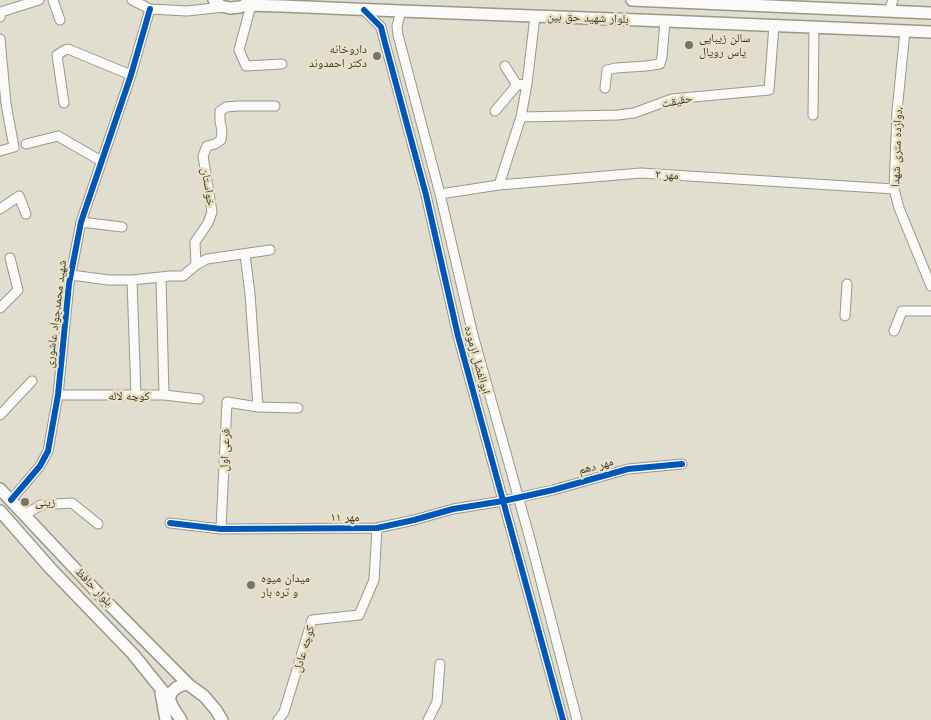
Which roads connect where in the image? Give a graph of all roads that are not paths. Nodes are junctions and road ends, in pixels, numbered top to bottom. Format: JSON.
{"nodes":[{"id":1,"x":39,"y":0,"type":"edge"},
{"id":2,"x":53,"y":0,"type":"edge"},
{"id":3,"x":132,"y":0,"type":"edge"},
{"id":4,"x":632,"y":0,"type":"edge"},
{"id":5,"x":216,"y":2,"type":"edge"},
{"id":6,"x":715,"y":2,"type":"edge"},
{"id":7,"x":248,"y":4,"type":"edge"},
{"id":8,"x":891,"y":5,"type":"edge"},
{"id":9,"x":150,"y":9,"type":"junction"},
{"id":10,"x":364,"y":10,"type":"junction"},
{"id":11,"x":401,"y":12,"type":"junction"},
{"id":12,"x":931,"y":13,"type":"edge"},
{"id":13,"x":535,"y":16,"type":"junction"},
{"id":14,"x":0,"y":17,"type":"edge"},
{"id":15,"x":60,"y":20,"type":"dead end"},
{"id":16,"x":665,"y":21,"type":"junction"},
{"id":17,"x":774,"y":25,"type":"junction"},
{"id":18,"x":814,"y":26,"type":"junction"},
{"id":19,"x":905,"y":31,"type":"junction"},
{"id":20,"x":931,"y":32,"type":"edge"},
{"id":21,"x":0,"y":39,"type":"edge"},
{"id":22,"x":282,"y":64,"type":"dead end"},
{"id":23,"x":505,"y":66,"type":"dead end"},
{"id":24,"x":131,"y":75,"type":"junction"},
{"id":25,"x":527,"y":84,"type":"junction"},
{"id":26,"x":517,"y":85,"type":"junction"},
{"id":27,"x":605,"y":88,"type":"dead end"},
{"id":28,"x":64,"y":103,"type":"dead end"},
{"id":29,"x":275,"y":106,"type":"dead end"},
{"id":30,"x":495,"y":111,"type":"dead end"},
{"id":31,"x":813,"y":115,"type":"dead end"},
{"id":32,"x":521,"y":116,"type":"junction"},
{"id":33,"x":26,"y":144,"type":"dead end"},
{"id":34,"x":0,"y":151,"type":"edge"},
{"id":35,"x":101,"y":161,"type":"junction"},
{"id":36,"x":499,"y":185,"type":"junction"},
{"id":37,"x":894,"y":189,"type":"junction"},
{"id":38,"x":440,"y":194,"type":"junction"},
{"id":39,"x":0,"y":209,"type":"edge"},
{"id":40,"x":26,"y":214,"type":"dead end"},
{"id":41,"x":81,"y":222,"type":"junction"},
{"id":42,"x":122,"y":227,"type":"dead end"},
{"id":43,"x":270,"y":250,"type":"dead end"},
{"id":44,"x":244,"y":254,"type":"junction"},
{"id":45,"x":10,"y":258,"type":"dead end"},
{"id":46,"x":196,"y":265,"type":"junction"},
{"id":47,"x":71,"y":275,"type":"junction"},
{"id":48,"x":161,"y":277,"type":"junction"},
{"id":49,"x":132,"y":280,"type":"junction"},
{"id":50,"x":847,"y":284,"type":"dead end"},
{"id":51,"x":931,"y":286,"type":"edge"},
{"id":52,"x":0,"y":308,"type":"edge"},
{"id":53,"x":931,"y":311,"type":"edge"},
{"id":54,"x":845,"y":316,"type":"dead end"},
{"id":55,"x":894,"y":331,"type":"dead end"},
{"id":56,"x":32,"y":381,"type":"dead end"},
{"id":57,"x":58,"y":396,"type":"junction"},
{"id":58,"x":136,"y":396,"type":"junction"},
{"id":59,"x":164,"y":396,"type":"junction"},
{"id":60,"x":199,"y":398,"type":"dead end"},
{"id":61,"x":258,"y":407,"type":"junction"},
{"id":62,"x":298,"y":408,"type":"dead end"},
{"id":63,"x":0,"y":415,"type":"edge"},
{"id":64,"x":682,"y":464,"type":"dead end"},
{"id":65,"x":0,"y":489,"type":"edge"},
{"id":66,"x":517,"y":497,"type":"junction"},
{"id":67,"x":11,"y":500,"type":"junction"},
{"id":68,"x":504,"y":501,"type":"junction"},
{"id":69,"x":0,"y":511,"type":"edge"},
{"id":70,"x":24,"y":514,"type":"junction"},
{"id":71,"x":170,"y":523,"type":"dead end"},
{"id":72,"x":98,"y":524,"type":"dead end"},
{"id":73,"x":377,"y":528,"type":"junction"},
{"id":74,"x":221,"y":529,"type":"junction"},
{"id":75,"x":440,"y":664,"type":"dead end"},
{"id":76,"x":189,"y":685,"type":"junction"},
{"id":77,"x":159,"y":687,"type":"junction"},
{"id":78,"x":170,"y":700,"type":"junction"},
{"id":79,"x":176,"y":717,"type":"edge"},
{"id":80,"x":166,"y":720,"type":"edge"},
{"id":81,"x":222,"y":720,"type":"edge"},
{"id":82,"x":278,"y":720,"type":"edge"},
{"id":83,"x":428,"y":720,"type":"edge"},
{"id":84,"x":563,"y":720,"type":"edge"},
{"id":85,"x":577,"y":720,"type":"edge"}],
"edges":[{"from":1,"to":14,"type":"street"},
{"from":2,"to":15,"type":"street"},
{"from":3,"to":9,"type":"street"},
{"from":4,"to":6,"type":"main road","name":"بلوار شهید حق بین"},
{"from":5,"to":7,"type":"main road","name":"بلوار شهید حق بین"},
{"from":5,"to":9,"type":"street"},
{"from":6,"to":8,"type":"main road","name":"بلوار شهید حق بین"},
{"from":7,"to":10,"type":"main road","name":"بلوار شهید حق بین"},
{"from":7,"to":22,"type":"street"},
{"from":8,"to":12,"type":"main road","name":"بلوار شهید حق بین"},
{"from":9,"to":24,"type":"street","name":"شهید محمدجواد عاشوری"},
{"from":10,"to":11,"type":"main road","name":"بلوار شهید حق بین"},
{"from":10,"to":68,"type":"street","name":"ابوالفضل ازموده"},
{"from":11,"to":13,"type":"main road","name":"بلوار شهید حق بین"},
{"from":11,"to":38,"type":"street","name":"ابوالفضل ازموده"},
{"from":13,"to":16,"type":"main road","name":"بلوار شهید حق بین"},
{"from":13,"to":25,"type":"street"},
{"from":16,"to":17,"type":"main road","name":"بلوار شهید حق بین"},
{"from":16,"to":27,"type":"street"},
{"from":17,"to":18,"type":"main road","name":"بلوار شهید حق بین"},
{"from":17,"to":32,"type":"street","name":"حقیقت"},
{"from":18,"to":19,"type":"main road","name":"بلوار شهید حق بین"},
{"from":18,"to":31,"type":"street"},
{"from":19,"to":20,"type":"main road","name":"بلوار شهید حق بین"},
{"from":19,"to":37,"type":"street","name":"دوازده متری شهدا،"},
{"from":21,"to":34,"type":"street"},
{"from":23,"to":26,"type":"street"},
{"from":24,"to":28,"type":"street"},
{"from":24,"to":35,"type":"street","name":"شهید محمدجواد عاشوری"},
{"from":25,"to":26,"type":"street"},
{"from":25,"to":32,"type":"street"},
{"from":26,"to":30,"type":"street"},
{"from":29,"to":46,"type":"street","name":"خواستان"},
{"from":32,"to":36,"type":"street"},
{"from":33,"to":35,"type":"street"},
{"from":35,"to":41,"type":"street","name":"شهید محمدجواد عاشوری"},
{"from":36,"to":37,"type":"street","name":"مهر ۲"},
{"from":36,"to":38,"type":"street","name":"مهر ۲"},
{"from":37,"to":51,"type":"street","name":"دوازده متری شهدا،"},
{"from":38,"to":66,"type":"street","name":"ابوالفضل ازموده"},
{"from":39,"to":40,"type":"street"},
{"from":41,"to":42,"type":"street"},
{"from":41,"to":47,"type":"street","name":"شهید محمدجواد عاشوری"},
{"from":43,"to":44,"type":"street"},
{"from":44,"to":46,"type":"street"},
{"from":44,"to":61,"type":"street"},
{"from":45,"to":52,"type":"street"},
{"from":46,"to":48,"type":"street"},
{"from":47,"to":49,"type":"street"},
{"from":47,"to":57,"type":"street","name":"شهید محمدجواد عاشوری"},
{"from":48,"to":49,"type":"street"},
{"from":48,"to":59,"type":"street"},
{"from":49,"to":58,"type":"street"},
{"from":50,"to":54,"type":"street"},
{"from":53,"to":55,"type":"street"},
{"from":56,"to":63,"type":"street"},
{"from":57,"to":58,"type":"street","name":"کوچه لاله"},
{"from":57,"to":67,"type":"street","name":"شهید محمدجواد عاشوری"},
{"from":58,"to":59,"type":"street","name":"کوچه لاله"},
{"from":59,"to":60,"type":"street","name":"کوچه لاله"},
{"from":61,"to":62,"type":"street","name":"فرعی اول"},
{"from":61,"to":74,"type":"street","name":"فرعی اول"},
{"from":64,"to":66,"type":"street","name":"مهر دهم"},
{"from":65,"to":67,"type":"main road","name":"بلوار حافظ"},
{"from":66,"to":68,"type":"street","name":"مهر ۱۱"},
{"from":66,"to":85,"type":"street","name":"ابوالفضل ازموده"},
{"from":67,"to":70,"type":"main road","name":"بلوار حافظ"},
{"from":68,"to":73,"type":"street","name":"مهر ۱۱"},
{"from":68,"to":84,"type":"street","name":"ابوالفضل ازموده"},
{"from":69,"to":77,"type":"main road","name":"بلوار حافظ"},
{"from":70,"to":72,"type":"street"},
{"from":70,"to":76,"type":"main road","name":"بلوار حافظ"},
{"from":71,"to":74,"type":"street","name":"مهر ۱۱"},
{"from":73,"to":74,"type":"street","name":"مهر ۱۱"},
{"from":73,"to":82,"type":"street","name":"کوچه عادل"},
{"from":75,"to":83,"type":"street"},
{"from":76,"to":78,"type":"main road"},
{"from":76,"to":81,"type":"main road","name":"بلوار حافظ"},
{"from":77,"to":78,"type":"main road","name":"بلوار حافظ"},
{"from":77,"to":80,"type":"main road"},
{"from":78,"to":79,"type":"main road","name":"بلوار حافظ"}]}
